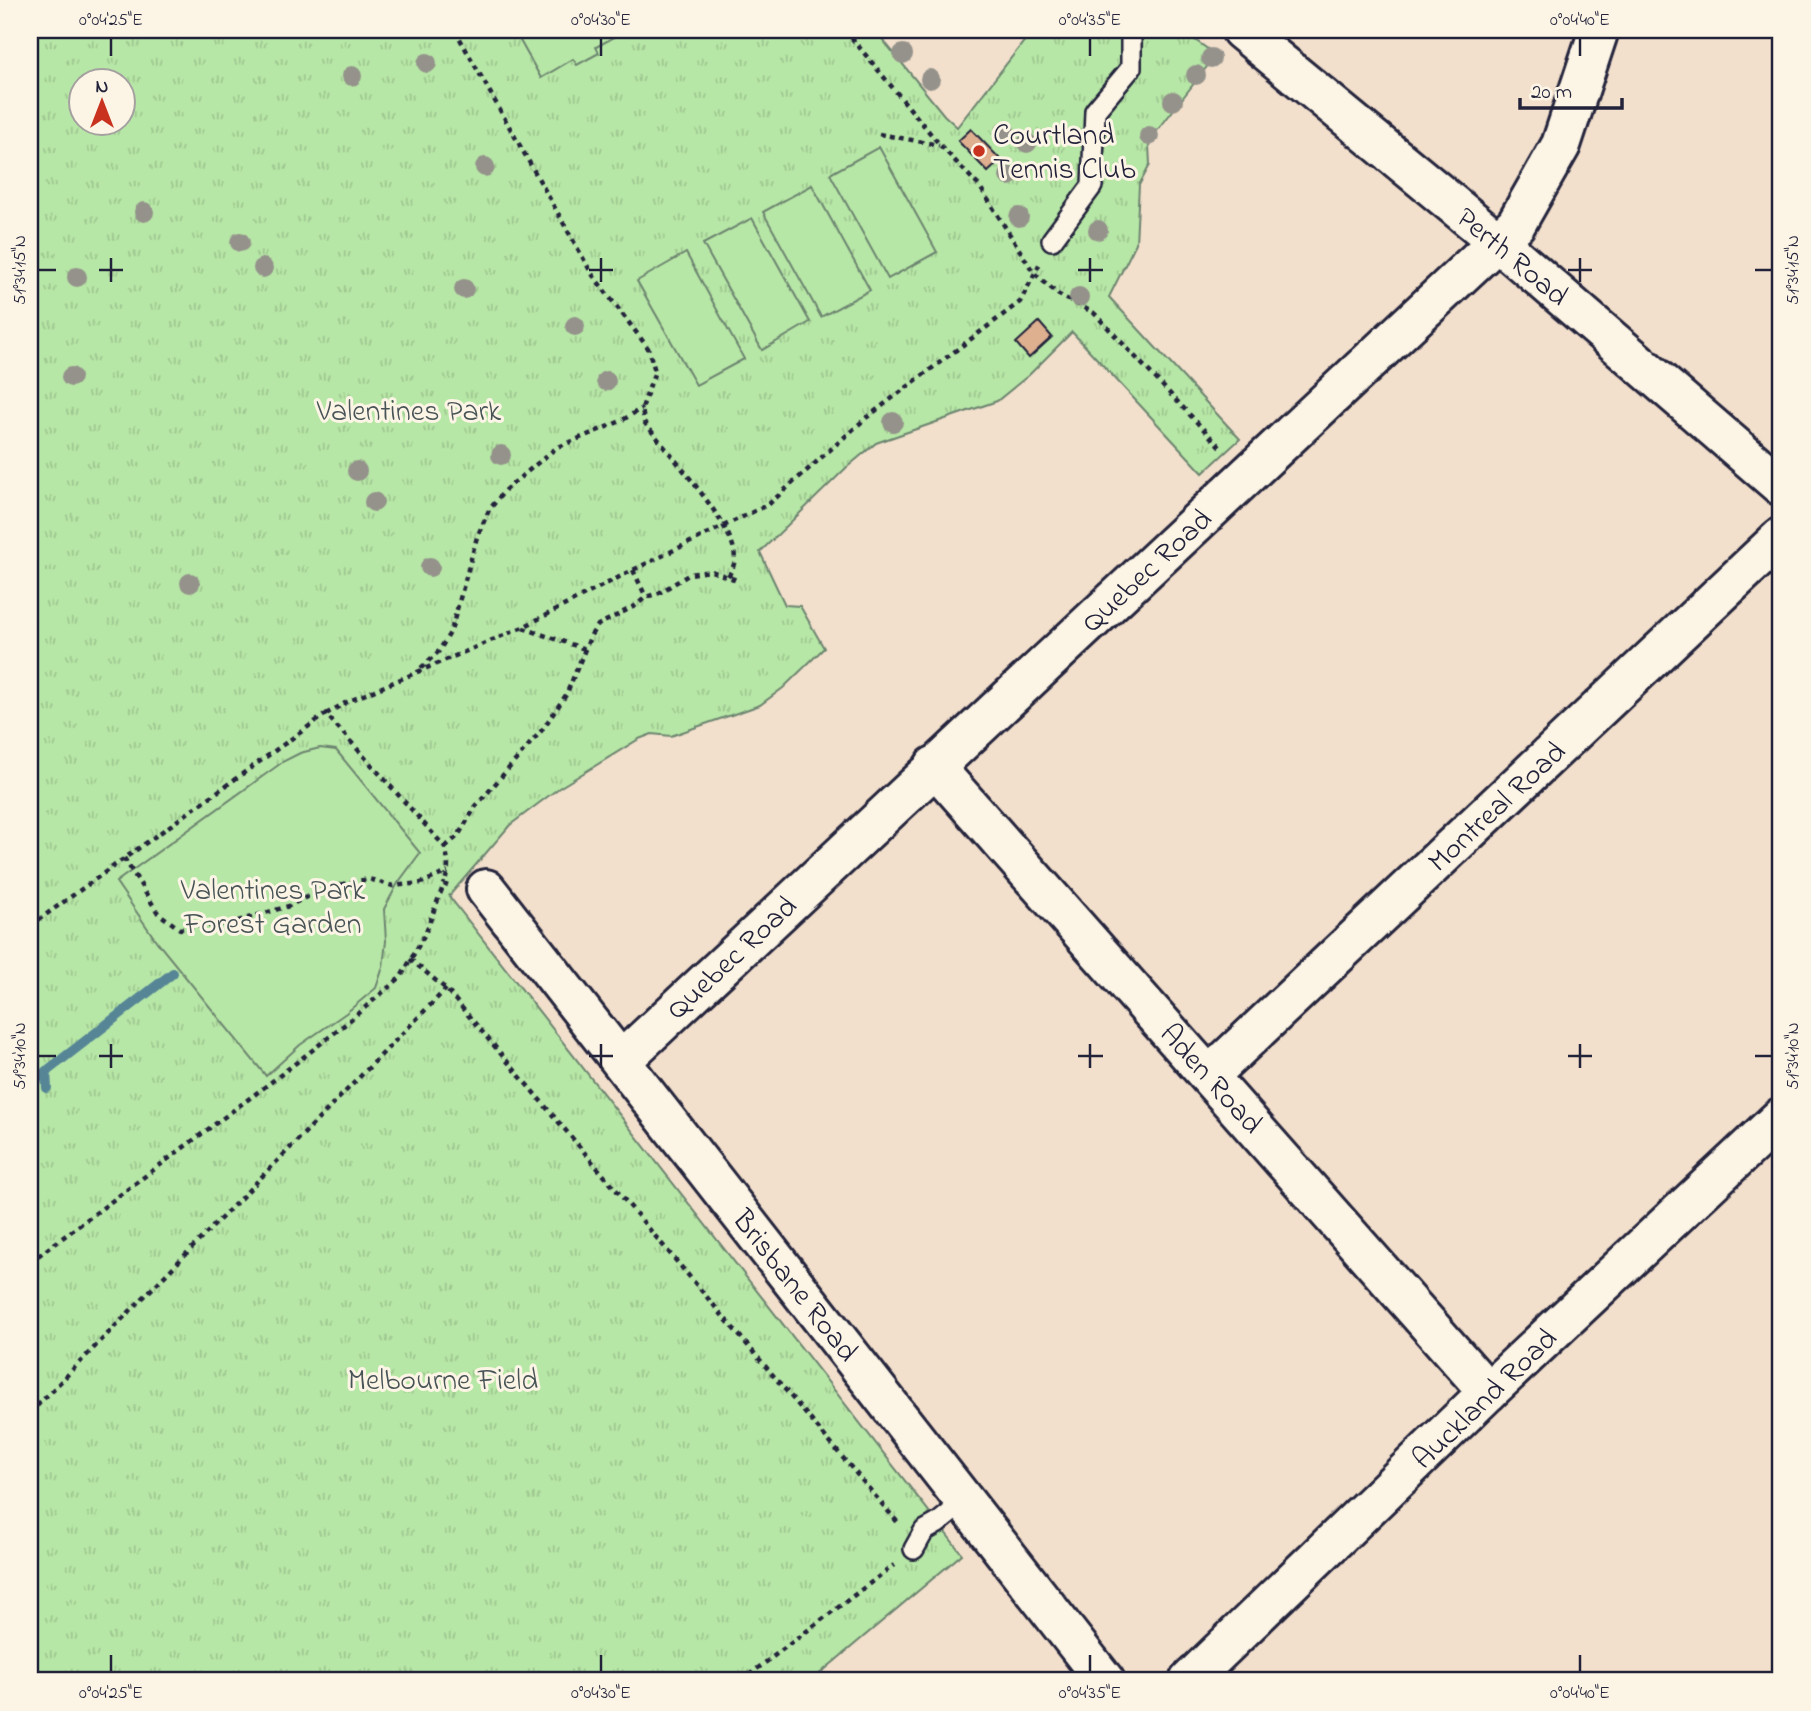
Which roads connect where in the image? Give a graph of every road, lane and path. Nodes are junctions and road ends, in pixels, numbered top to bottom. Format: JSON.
{"nodes":[{"id":1,"x":455,"y":30,"type":"edge"},
{"id":2,"x":845,"y":30,"type":"edge"},
{"id":3,"x":1131,"y":30,"type":"edge"},
{"id":4,"x":1241,"y":30,"type":"edge"},
{"id":5,"x":1599,"y":30,"type":"edge"},
{"id":6,"x":878,"y":134,"type":"dead end"},
{"id":7,"x":940,"y":145,"type":"junction"},
{"id":8,"x":1052,"y":240,"type":"joint"},
{"id":9,"x":1496,"y":240,"type":"junction"},
{"id":10,"x":1034,"y":273,"type":"junction"},
{"id":11,"x":642,"y":408,"type":"junction"},
{"id":12,"x":1247,"y":476,"type":"junction"},
{"id":13,"x":1781,"y":486,"type":"edge"},
{"id":14,"x":724,"y":525,"type":"junction"},
{"id":15,"x":1781,"y":537,"type":"edge"},
{"id":16,"x":633,"y":570,"type":"junction"},
{"id":17,"x":728,"y":576,"type":"junction"},
{"id":18,"x":737,"y":580,"type":"dead end"},
{"id":19,"x":646,"y":597,"type":"junction"},
{"id":20,"x":523,"y":627,"type":"junction"},
{"id":21,"x":585,"y":649,"type":"junction"},
{"id":22,"x":418,"y":671,"type":"junction"},
{"id":23,"x":326,"y":714,"type":"junction"},
{"id":24,"x":934,"y":766,"type":"junction"},
{"id":25,"x":445,"y":848,"type":"junction"},
{"id":26,"x":124,"y":858,"type":"junction"},
{"id":27,"x":449,"y":872,"type":"junction"},
{"id":28,"x":444,"y":884,"type":"junction"},
{"id":29,"x":486,"y":889,"type":"joint"},
{"id":30,"x":30,"y":926,"type":"edge"},
{"id":31,"x":410,"y":959,"type":"junction"},
{"id":32,"x":446,"y":989,"type":"junction"},
{"id":33,"x":621,"y":1061,"type":"junction"},
{"id":34,"x":1210,"y":1075,"type":"junction"},
{"id":35,"x":1781,"y":1116,"type":"edge"},
{"id":36,"x":30,"y":1262,"type":"edge"},
{"id":37,"x":1488,"y":1392,"type":"junction"},
{"id":38,"x":30,"y":1413,"type":"edge"},
{"id":39,"x":965,"y":1501,"type":"junction"},
{"id":40,"x":914,"y":1549,"type":"junction"},
{"id":41,"x":741,"y":1681,"type":"edge"},
{"id":42,"x":1105,"y":1681,"type":"edge"},
{"id":43,"x":1189,"y":1681,"type":"edge"}],
"edges":[{"from":1,"to":11,"type":"path"},
{"from":2,"to":7,"type":"path"},
{"from":3,"to":8,"type":"lane"},
{"from":4,"to":9,"type":"street","name":"Perth Road"},
{"from":5,"to":9,"type":"street","name":"Quebec Road"},
{"from":6,"to":7,"type":"path"},
{"from":7,"to":10,"type":"path"},
{"from":8,"to":10,"type":"path"},
{"from":9,"to":12,"type":"street","name":"Quebec Road"},
{"from":9,"to":13,"type":"street","name":"Perth Road"},
{"from":10,"to":12,"type":"path"},
{"from":10,"to":14,"type":"path"},
{"from":11,"to":14,"type":"path"},
{"from":11,"to":22,"type":"path"},
{"from":12,"to":24,"type":"street","name":"Quebec Road"},
{"from":14,"to":16,"type":"path"},
{"from":14,"to":17,"type":"path"},
{"from":15,"to":34,"type":"street","name":"Montreal Road"},
{"from":16,"to":19,"type":"path"},
{"from":16,"to":20,"type":"path"},
{"from":17,"to":18,"type":"path"},
{"from":17,"to":19,"type":"path"},
{"from":19,"to":21,"type":"path"},
{"from":20,"to":21,"type":"path"},
{"from":20,"to":22,"type":"path"},
{"from":21,"to":25,"type":"path"},
{"from":22,"to":23,"type":"path"},
{"from":23,"to":25,"type":"path"},
{"from":23,"to":26,"type":"path"},
{"from":24,"to":33,"type":"street","name":"Quebec Road"},
{"from":24,"to":34,"type":"street","name":"Aden Road"},
{"from":25,"to":27,"type":"path"},
{"from":26,"to":27,"type":"path"},
{"from":26,"to":30,"type":"path"},
{"from":27,"to":28,"type":"path"},
{"from":28,"to":29,"type":"path"},
{"from":28,"to":31,"type":"path"},
{"from":29,"to":33,"type":"street","name":"Brisbane Road"},
{"from":31,"to":32,"type":"path"},
{"from":31,"to":36,"type":"path"},
{"from":32,"to":38,"type":"path"},
{"from":32,"to":40,"type":"path"},
{"from":33,"to":39,"type":"street","name":"Brisbane Road"},
{"from":34,"to":37,"type":"street","name":"Aden Road"},
{"from":35,"to":37,"type":"street","name":"Auckland Road"},
{"from":37,"to":43,"type":"street","name":"Auckland Road"},
{"from":39,"to":40,"type":"lane"},
{"from":39,"to":42,"type":"street","name":"Brisbane Road"},
{"from":40,"to":41,"type":"path"}]}
